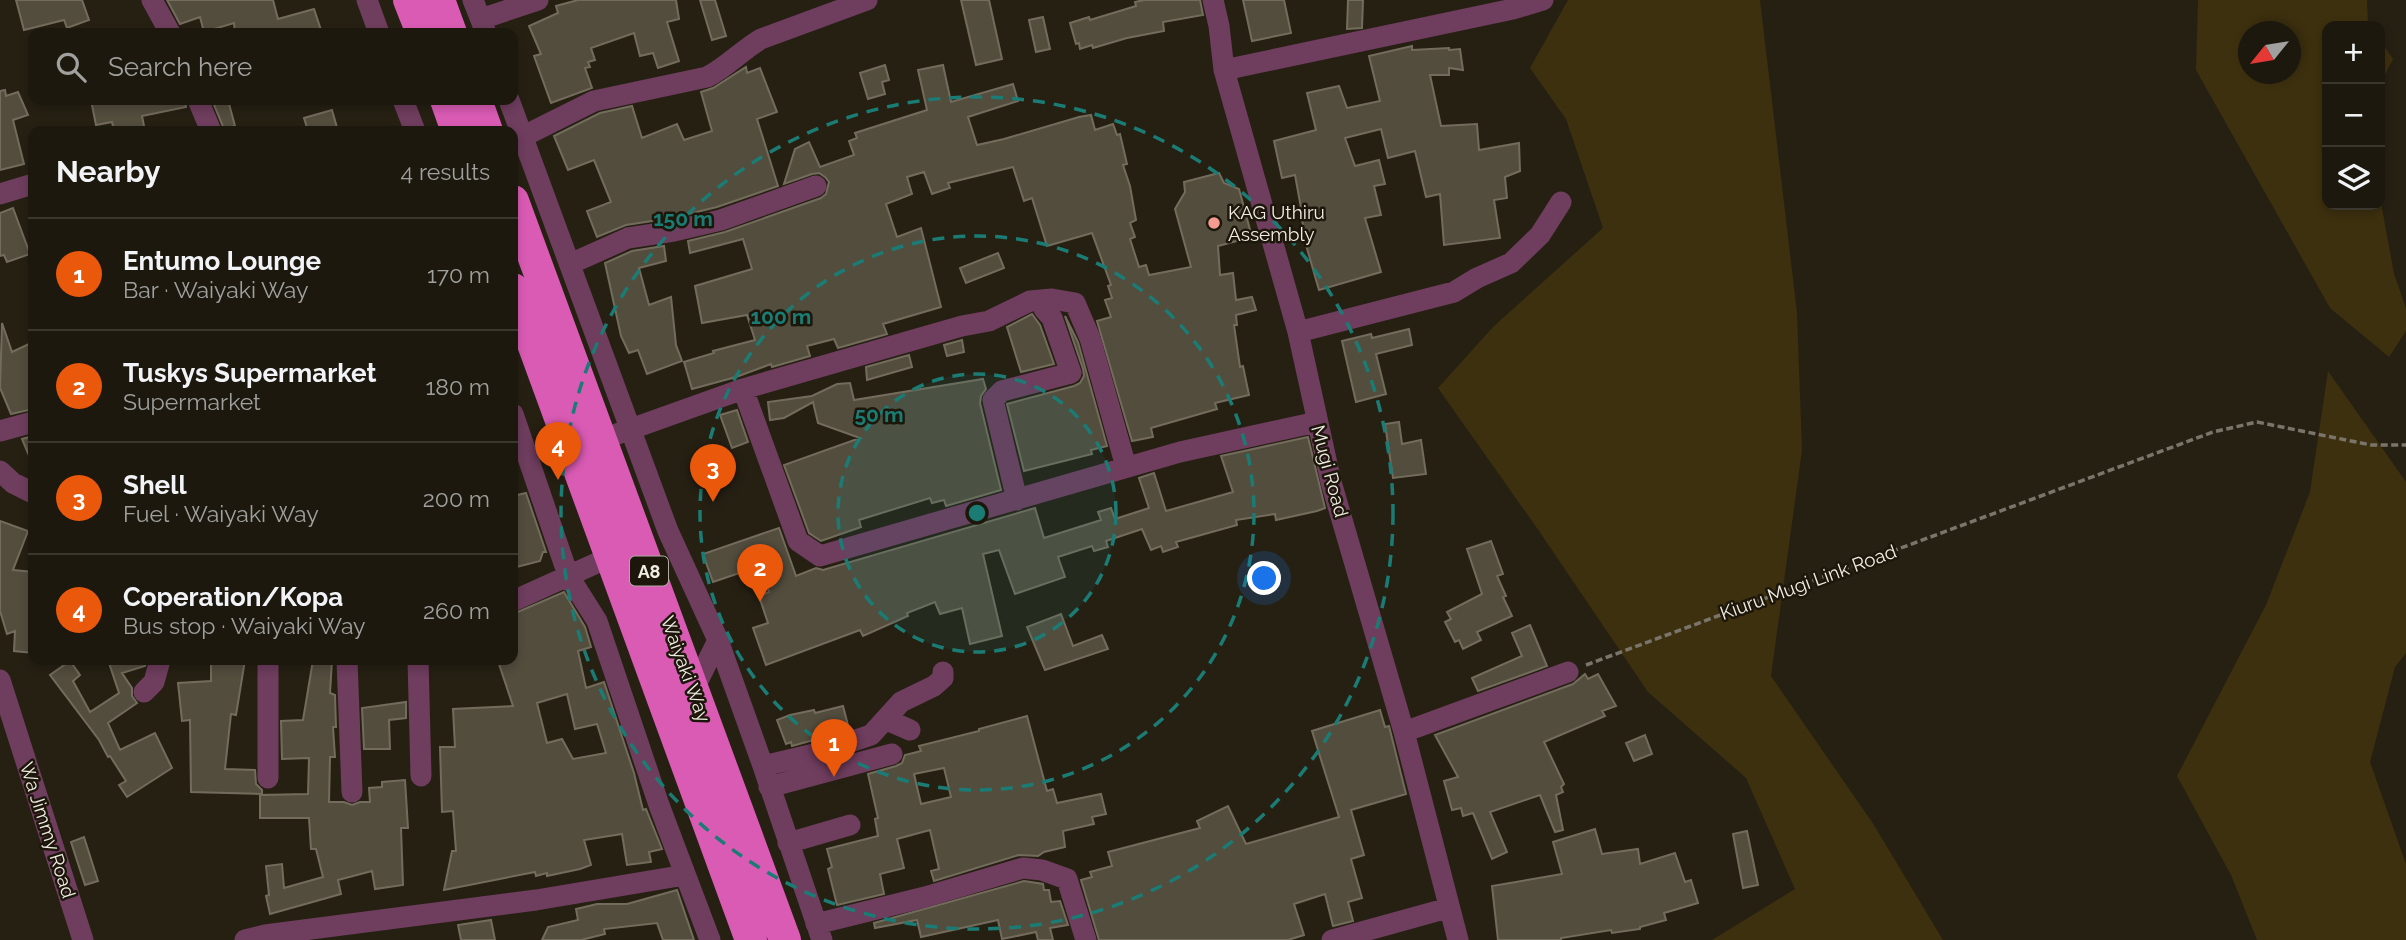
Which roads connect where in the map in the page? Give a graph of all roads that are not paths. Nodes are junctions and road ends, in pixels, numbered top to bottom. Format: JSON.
{"nodes":[{"id":1,"x":152,"y":0,"type":"edge"},
{"id":2,"x":367,"y":0,"type":"edge"},
{"id":3,"x":409,"y":0,"type":"edge"},
{"id":4,"x":439,"y":0,"type":"edge"},
{"id":5,"x":538,"y":0,"type":"edge"},
{"id":6,"x":867,"y":0,"type":"edge"},
{"id":7,"x":1213,"y":0,"type":"edge"},
{"id":8,"x":1543,"y":0,"type":"edge"},
{"id":9,"x":480,"y":17,"type":"edge"},
{"id":10,"x":167,"y":28,"type":"edge"},
{"id":11,"x":377,"y":28,"type":"edge"},
{"id":12,"x":420,"y":28,"type":"edge"},
{"id":13,"x":450,"y":28,"type":"edge"},
{"id":14,"x":1224,"y":70,"type":"junction"},
{"id":15,"x":200,"y":105,"type":"edge"},
{"id":16,"x":405,"y":105,"type":"edge"},
{"id":17,"x":448,"y":105,"type":"edge"},
{"id":18,"x":478,"y":105,"type":"edge"},
{"id":19,"x":511,"y":105,"type":"edge"},
{"id":20,"x":209,"y":126,"type":"edge"},
{"id":21,"x":413,"y":126,"type":"edge"},
{"id":22,"x":455,"y":126,"type":"edge"},
{"id":23,"x":485,"y":126,"type":"edge"},
{"id":24,"x":522,"y":137,"type":"junction"},
{"id":25,"x":28,"y":186,"type":"edge"},
{"id":26,"x":816,"y":186,"type":"dead end"},
{"id":27,"x":0,"y":194,"type":"edge"},
{"id":28,"x":1561,"y":202,"type":"dead end"},
{"id":29,"x":518,"y":215,"type":"edge"},
{"id":30,"x":570,"y":264,"type":"junction"},
{"id":31,"x":518,"y":303,"type":"edge"},
{"id":32,"x":1044,"y":309,"type":"dead end"},
{"id":33,"x":1298,"y":332,"type":"junction"},
{"id":34,"x":743,"y":389,"type":"junction"},
{"id":35,"x":1317,"y":422,"type":"junction"},
{"id":36,"x":28,"y":423,"type":"edge"},
{"id":37,"x":518,"y":429,"type":"edge"},
{"id":38,"x":630,"y":429,"type":"junction"},
{"id":39,"x":0,"y":431,"type":"edge"},
{"id":40,"x":599,"y":439,"type":"junction"},
{"id":41,"x":1126,"y":467,"type":"junction"},
{"id":42,"x":0,"y":471,"type":"edge"},
{"id":43,"x":28,"y":491,"type":"edge"},
{"id":44,"x":1017,"y":500,"type":"junction"},
{"id":45,"x":610,"y":557,"type":"junction"},
{"id":46,"x":568,"y":575,"type":"junction"},
{"id":47,"x":518,"y":599,"type":"edge"},
{"id":48,"x":718,"y":640,"type":"junction"},
{"id":49,"x":159,"y":665,"type":"edge"},
{"id":50,"x":268,"y":665,"type":"edge"},
{"id":51,"x":346,"y":665,"type":"edge"},
{"id":52,"x":418,"y":665,"type":"edge"},
{"id":53,"x":943,"y":672,"type":"dead end"},
{"id":54,"x":1568,"y":672,"type":"road end"},
{"id":55,"x":0,"y":680,"type":"edge"},
{"id":56,"x":694,"y":689,"type":"junction"},
{"id":57,"x":145,"y":692,"type":"dead end"},
{"id":58,"x":5,"y":714,"type":"edge"},
{"id":59,"x":887,"y":720,"type":"junction"},
{"id":60,"x":910,"y":730,"type":"dead end"},
{"id":61,"x":1404,"y":732,"type":"junction"},
{"id":62,"x":892,"y":754,"type":"dead end"},
{"id":63,"x":763,"y":766,"type":"junction"},
{"id":64,"x":421,"y":776,"type":"dead end"},
{"id":65,"x":268,"y":778,"type":"dead end"},
{"id":66,"x":769,"y":787,"type":"junction"},
{"id":67,"x":352,"y":792,"type":"dead end"},
{"id":68,"x":850,"y":825,"type":"dead end"},
{"id":69,"x":788,"y":844,"type":"junction"},
{"id":70,"x":685,"y":875,"type":"junction"},
{"id":71,"x":1448,"y":908,"type":"junction"},
{"id":72,"x":819,"y":932,"type":"edge"},
{"id":73,"x":83,"y":940,"type":"edge"},
{"id":74,"x":245,"y":940,"type":"edge"},
{"id":75,"x":710,"y":940,"type":"edge"},
{"id":76,"x":751,"y":940,"type":"edge"},
{"id":77,"x":785,"y":940,"type":"edge"},
{"id":78,"x":1086,"y":940,"type":"edge"},
{"id":79,"x":1332,"y":940,"type":"edge"},
{"id":80,"x":1458,"y":940,"type":"edge"}],
"edges":[{"from":1,"to":10,"type":"street"},
{"from":2,"to":11,"type":"street"},
{"from":3,"to":12,"type":"highway"},
{"from":4,"to":13,"type":"highway"},
{"from":5,"to":9,"type":"street"},
{"from":6,"to":24,"type":"street"},
{"from":7,"to":14,"type":"street","name":"Mugi Road"},
{"from":8,"to":14,"type":"street"},
{"from":14,"to":33,"type":"street","name":"Mugi Road"},
{"from":15,"to":20,"type":"street"},
{"from":16,"to":21,"type":"street"},
{"from":17,"to":22,"type":"highway"},
{"from":18,"to":23,"type":"highway"},
{"from":19,"to":24,"type":"street"},
{"from":24,"to":30,"type":"street"},
{"from":25,"to":27,"type":"street"},
{"from":26,"to":30,"type":"street"},
{"from":28,"to":33,"type":"street"},
{"from":29,"to":40,"type":"highway","name":"Waiyaki Way","number":"A8"},
{"from":30,"to":38,"type":"street"},
{"from":31,"to":45,"type":"highway","name":"Waiyaki Way","number":"A8"},
{"from":32,"to":44,"type":"street"},
{"from":33,"to":35,"type":"street","name":"Mugi Road"},
{"from":34,"to":38,"type":"street"},
{"from":34,"to":41,"type":"street"},
{"from":34,"to":44,"type":"street"},
{"from":35,"to":41,"type":"street"},
{"from":35,"to":61,"type":"street","name":"Mugi Road"},
{"from":36,"to":39,"type":"street"},
{"from":37,"to":46,"type":"street"},
{"from":38,"to":40,"type":"street"},
{"from":38,"to":48,"type":"street"},
{"from":40,"to":56,"type":"highway","name":"Waiyaki Way","number":"A8"},
{"from":41,"to":44,"type":"street"},
{"from":42,"to":43,"type":"street"},
{"from":45,"to":46,"type":"street"},
{"from":45,"to":76,"type":"highway","name":"Waiyaki Way","number":"A8"},
{"from":46,"to":47,"type":"street"},
{"from":46,"to":70,"type":"street"},
{"from":48,"to":56,"type":"street"},
{"from":48,"to":63,"type":"street"},
{"from":49,"to":57,"type":"street"},
{"from":50,"to":65,"type":"street"},
{"from":51,"to":67,"type":"street"},
{"from":52,"to":64,"type":"street"},
{"from":53,"to":59,"type":"street"},
{"from":54,"to":61,"type":"street"},
{"from":55,"to":58,"type":"street","name":"Wa Jimmy Road"},
{"from":56,"to":77,"type":"highway","name":"Waiyaki Way","number":"A8"},
{"from":58,"to":73,"type":"street","name":"Wa Jimmy Road"},
{"from":59,"to":60,"type":"street"},
{"from":59,"to":63,"type":"street"},
{"from":61,"to":71,"type":"street","name":"Mugi Road"},
{"from":62,"to":66,"type":"street"},
{"from":63,"to":66,"type":"street"},
{"from":66,"to":69,"type":"street"},
{"from":68,"to":69,"type":"street"},
{"from":69,"to":72,"type":"street"},
{"from":70,"to":74,"type":"street"},
{"from":70,"to":75,"type":"street"},
{"from":71,"to":79,"type":"street"},
{"from":71,"to":80,"type":"street","name":"Mugi Road"},
{"from":72,"to":78,"type":"street"}]}
